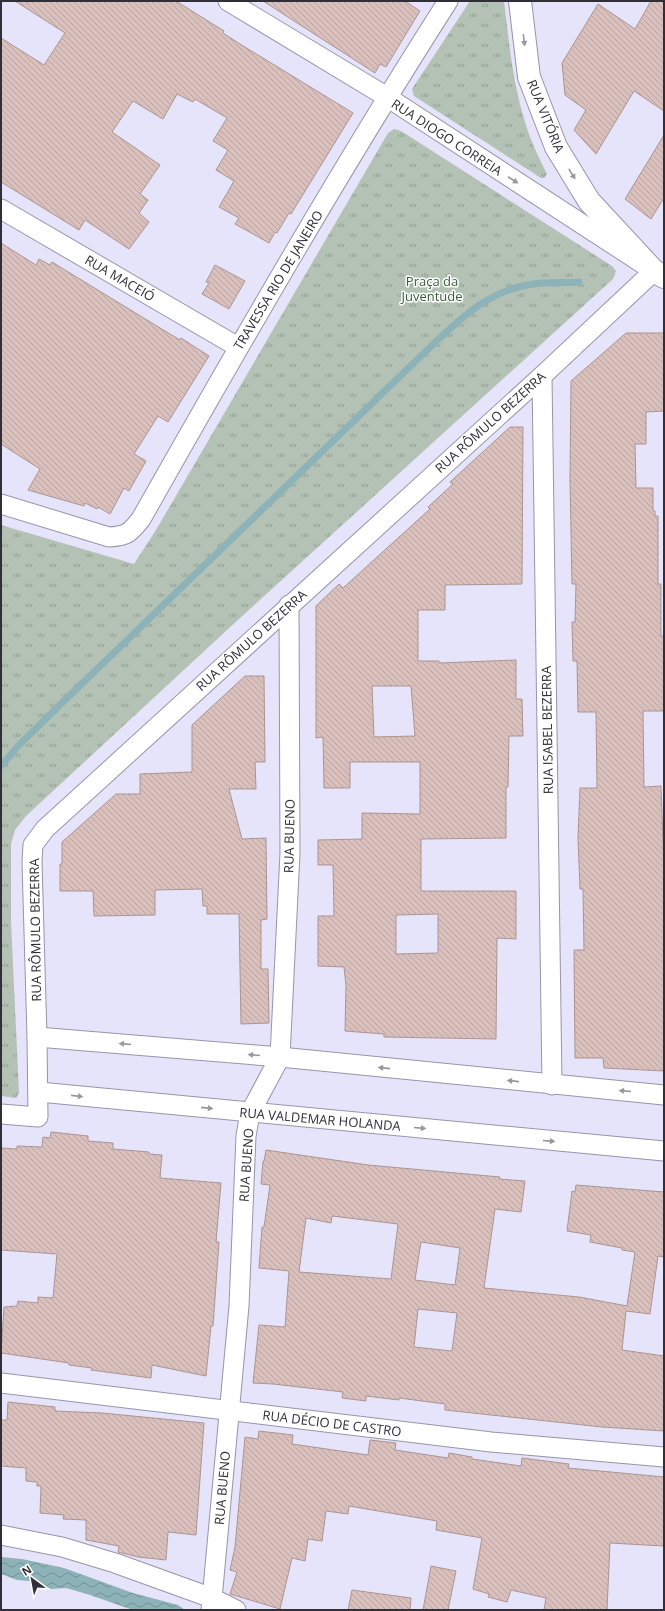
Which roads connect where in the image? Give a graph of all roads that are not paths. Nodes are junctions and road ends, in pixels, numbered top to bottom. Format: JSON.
{"nodes":[{"id":1,"x":228,"y":1,"type":"edge"},
{"id":2,"x":448,"y":1,"type":"edge"},
{"id":3,"x":520,"y":1,"type":"edge"},
{"id":4,"x":387,"y":97,"type":"junction"},
{"id":5,"x":1,"y":210,"type":"edge"},
{"id":6,"x":659,"y":274,"type":"edge"},
{"id":7,"x":238,"y":347,"type":"junction"},
{"id":8,"x":542,"y":376,"type":"junction"},
{"id":9,"x":1,"y":504,"type":"edge"},
{"id":10,"x":289,"y":606,"type":"junction"},
{"id":11,"x":38,"y":1037,"type":"junction"},
{"id":12,"x":280,"y":1057,"type":"junction"},
{"id":13,"x":552,"y":1084,"type":"junction"},
{"id":14,"x":39,"y":1092,"type":"junction"},
{"id":15,"x":664,"y":1095,"type":"edge"},
{"id":16,"x":250,"y":1113,"type":"junction"},
{"id":17,"x":1,"y":1114,"type":"edge"},
{"id":18,"x":664,"y":1151,"type":"edge"},
{"id":19,"x":1,"y":1383,"type":"edge"},
{"id":20,"x":229,"y":1411,"type":"junction"},
{"id":21,"x":664,"y":1457,"type":"edge"},
{"id":22,"x":1,"y":1535,"type":"edge"},
{"id":23,"x":211,"y":1604,"type":"edge"},
{"id":24,"x":236,"y":1610,"type":"edge"}],
"edges":[{"from":1,"to":4,"type":"street","name":"RUA DIOGO CORREIA"},
{"from":2,"to":4,"type":"street","name":"TRAVESSA RIO DE JANEIRO"},
{"from":3,"to":6,"type":"main road","name":"RUA VITÓRIA","one_way":true},
{"from":4,"to":6,"type":"street","name":"RUA DIOGO CORREIA","one_way":true},
{"from":4,"to":7,"type":"street","name":"TRAVESSA RIO DE JANEIRO"},
{"from":5,"to":7,"type":"street","name":"RUA MACEIÓ"},
{"from":6,"to":8,"type":"street","name":"RUA RÔMULO BEZERRA"},
{"from":7,"to":9,"type":"street","name":"TRAVESSA RIO DE JANEIRO"},
{"from":8,"to":10,"type":"street","name":"RUA RÔMULO BEZERRA"},
{"from":8,"to":13,"type":"street","name":"RUA ISABEL BEZERRA"},
{"from":10,"to":11,"type":"street","name":"RUA RÔMULO BEZERRA"},
{"from":10,"to":12,"type":"street","name":"RUA BUENO"},
{"from":12,"to":11,"type":"street","one_way":true},
{"from":11,"to":14,"type":"street","name":"RUA RÔMULO BEZERRA"},
{"from":13,"to":12,"type":"street","one_way":true},
{"from":12,"to":16,"type":"street","name":"RUA BUENO"},
{"from":15,"to":13,"type":"street","one_way":true},
{"from":14,"to":16,"type":"street","name":"RUA VALDEMAR HOLANDA","one_way":true},
{"from":14,"to":17,"type":"street"},
{"from":16,"to":18,"type":"street","name":"RUA VALDEMAR HOLANDA","one_way":true},
{"from":16,"to":20,"type":"street","name":"RUA BUENO"},
{"from":19,"to":20,"type":"street","name":"RUA DÉCIO DE CASTRO"},
{"from":20,"to":21,"type":"street","name":"RUA DÉCIO DE CASTRO"},
{"from":20,"to":23,"type":"street","name":"RUA BUENO"},
{"from":22,"to":23,"type":"street"},
{"from":23,"to":24,"type":"street"}]}
